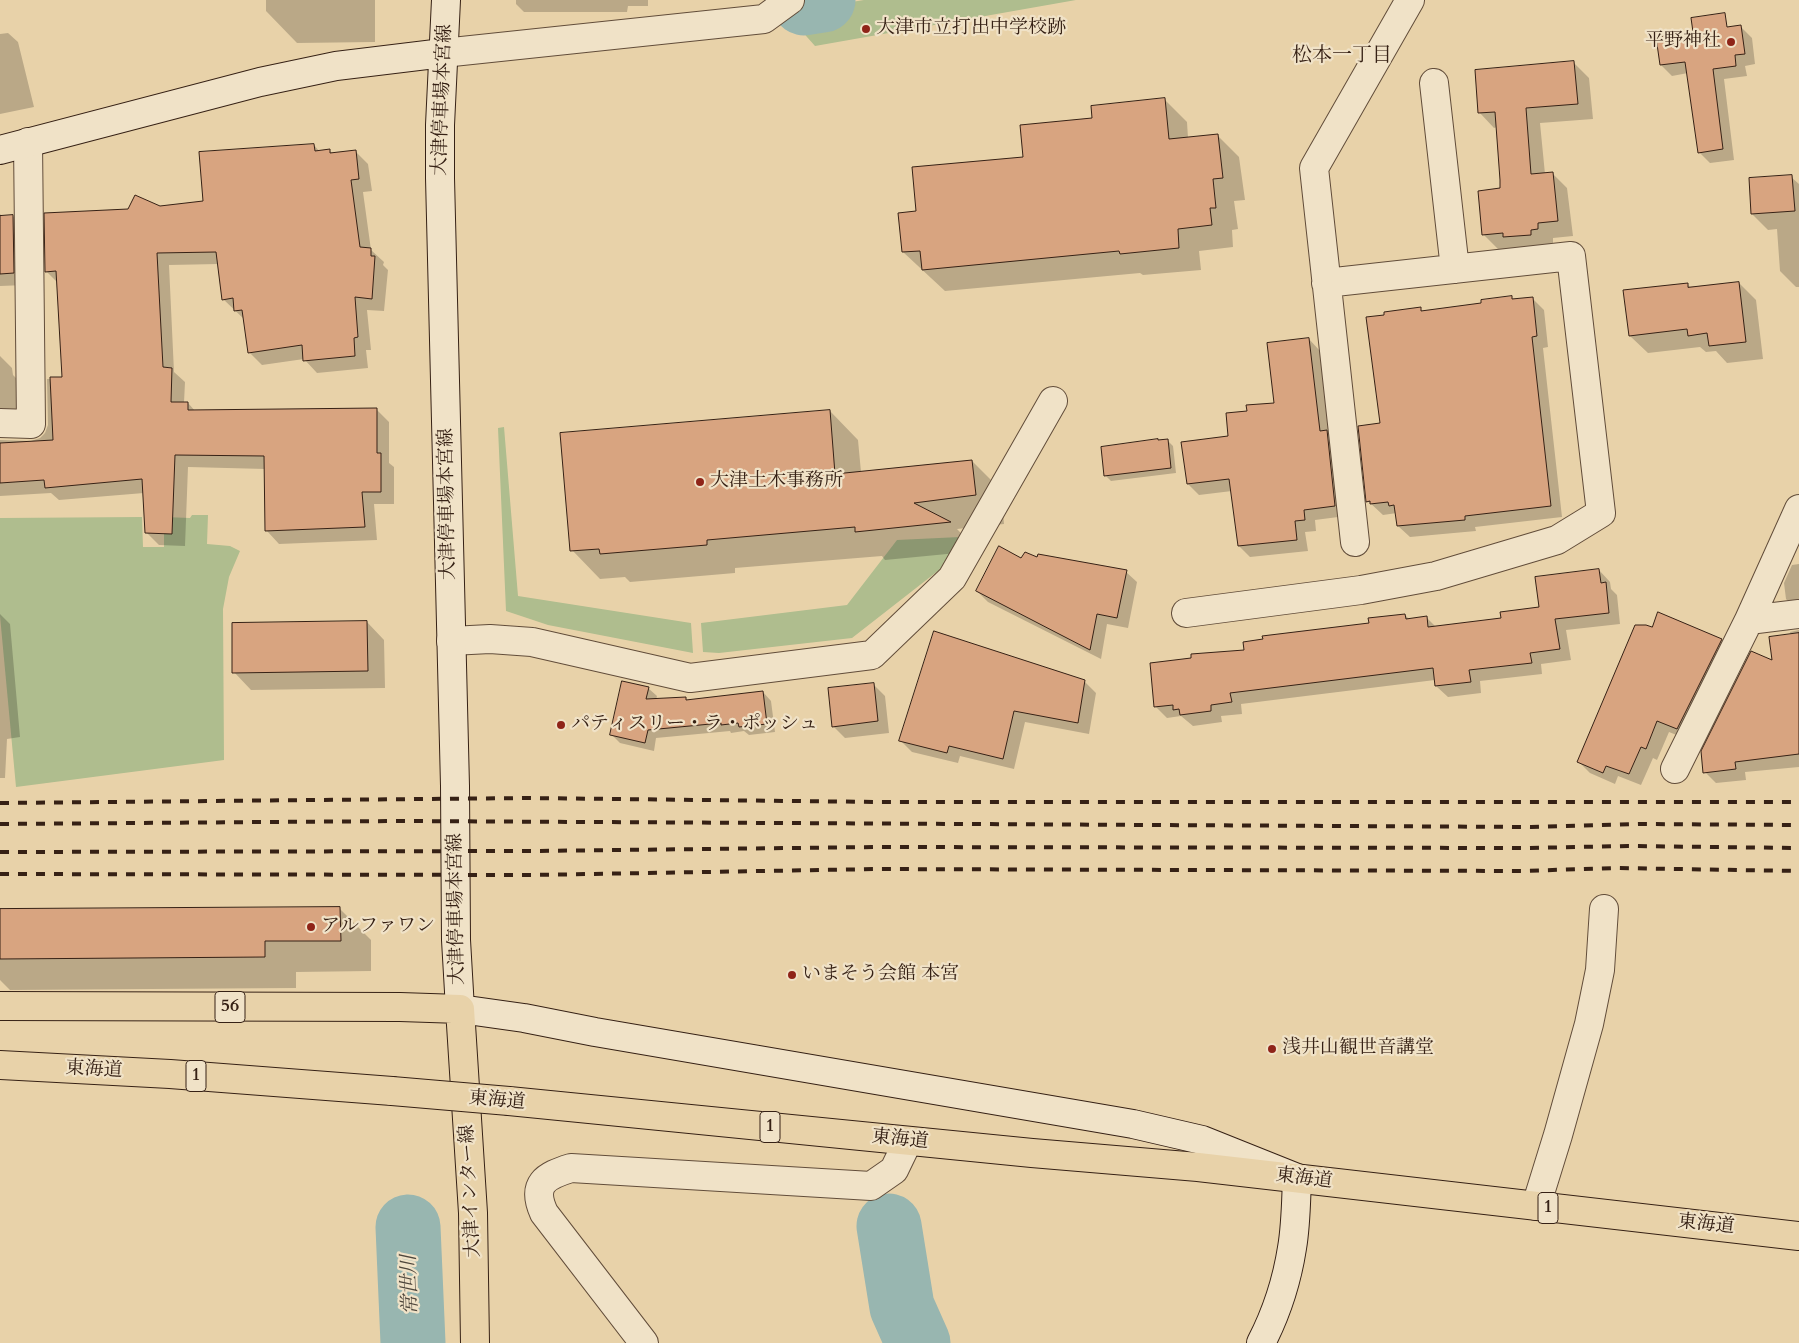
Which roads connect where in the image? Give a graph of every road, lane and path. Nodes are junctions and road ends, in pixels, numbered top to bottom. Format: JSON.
{"nodes":[{"id":1,"x":446,"y":0,"type":"edge"},
{"id":2,"x":790,"y":0,"type":"edge"},
{"id":3,"x":1410,"y":0,"type":"edge"},
{"id":4,"x":443,"y":53,"type":"junction"},
{"id":5,"x":1434,"y":84,"type":"dead end"},
{"id":6,"x":28,"y":142,"type":"junction"},
{"id":7,"x":0,"y":150,"type":"edge"},
{"id":8,"x":1455,"y":268,"type":"junction"},
{"id":9,"x":1326,"y":282,"type":"junction"},
{"id":10,"x":1053,"y":401,"type":"dead end"},
{"id":11,"x":0,"y":423,"type":"edge"},
{"id":12,"x":1799,"y":509,"type":"edge"},
{"id":13,"x":1355,"y":542,"type":"dead end"},
{"id":14,"x":1186,"y":613,"type":"dead end"},
{"id":15,"x":1799,"y":614,"type":"edge"},
{"id":16,"x":1749,"y":620,"type":"junction"},
{"id":17,"x":451,"y":641,"type":"junction"},
{"id":18,"x":1675,"y":770,"type":"dead end"},
{"id":19,"x":1604,"y":909,"type":"dead end"},
{"id":20,"x":0,"y":1006,"type":"edge"},
{"id":21,"x":460,"y":1009,"type":"junction"},
{"id":22,"x":0,"y":1065,"type":"edge"},
{"id":23,"x":908,"y":1141,"type":"junction"},
{"id":24,"x":1298,"y":1178,"type":"junction"},
{"id":25,"x":1536,"y":1206,"type":"junction"},
{"id":26,"x":1799,"y":1236,"type":"edge"},
{"id":27,"x":475,"y":1343,"type":"edge"},
{"id":28,"x":644,"y":1343,"type":"edge"},
{"id":29,"x":1261,"y":1343,"type":"edge"}],
"edges":[{"from":1,"to":4,"type":"street","name":"大津停車場本宮線"},
{"from":2,"to":4,"type":"street"},
{"from":3,"to":9,"type":"street"},
{"from":4,"to":6,"type":"street"},
{"from":4,"to":17,"type":"street","name":"大津停車場本宮線"},
{"from":5,"to":8,"type":"street"},
{"from":6,"to":7,"type":"street"},
{"from":6,"to":11,"type":"street"},
{"from":8,"to":9,"type":"street"},
{"from":8,"to":14,"type":"street"},
{"from":9,"to":13,"type":"street"},
{"from":10,"to":17,"type":"street"},
{"from":12,"to":16,"type":"street"},
{"from":15,"to":16,"type":"street"},
{"from":16,"to":18,"type":"street"},
{"from":17,"to":21,"type":"street","name":"大津停車場本宮線"},
{"from":19,"to":25,"type":"street"},
{"from":20,"to":21,"type":"main road","number":"56"},
{"from":21,"to":24,"type":"street"},
{"from":21,"to":27,"type":"main road","name":"大津インター線"},
{"from":22,"to":23,"type":"main road","name":"東海道","number":"1","bridge":true},
{"from":23,"to":24,"type":"main road","name":"東海道","number":"1"},
{"from":23,"to":28,"type":"street"},
{"from":24,"to":25,"type":"main road","name":"東海道","number":"1"},
{"from":24,"to":29,"type":"street"},
{"from":25,"to":26,"type":"main road","name":"東海道","number":"1"}]}
